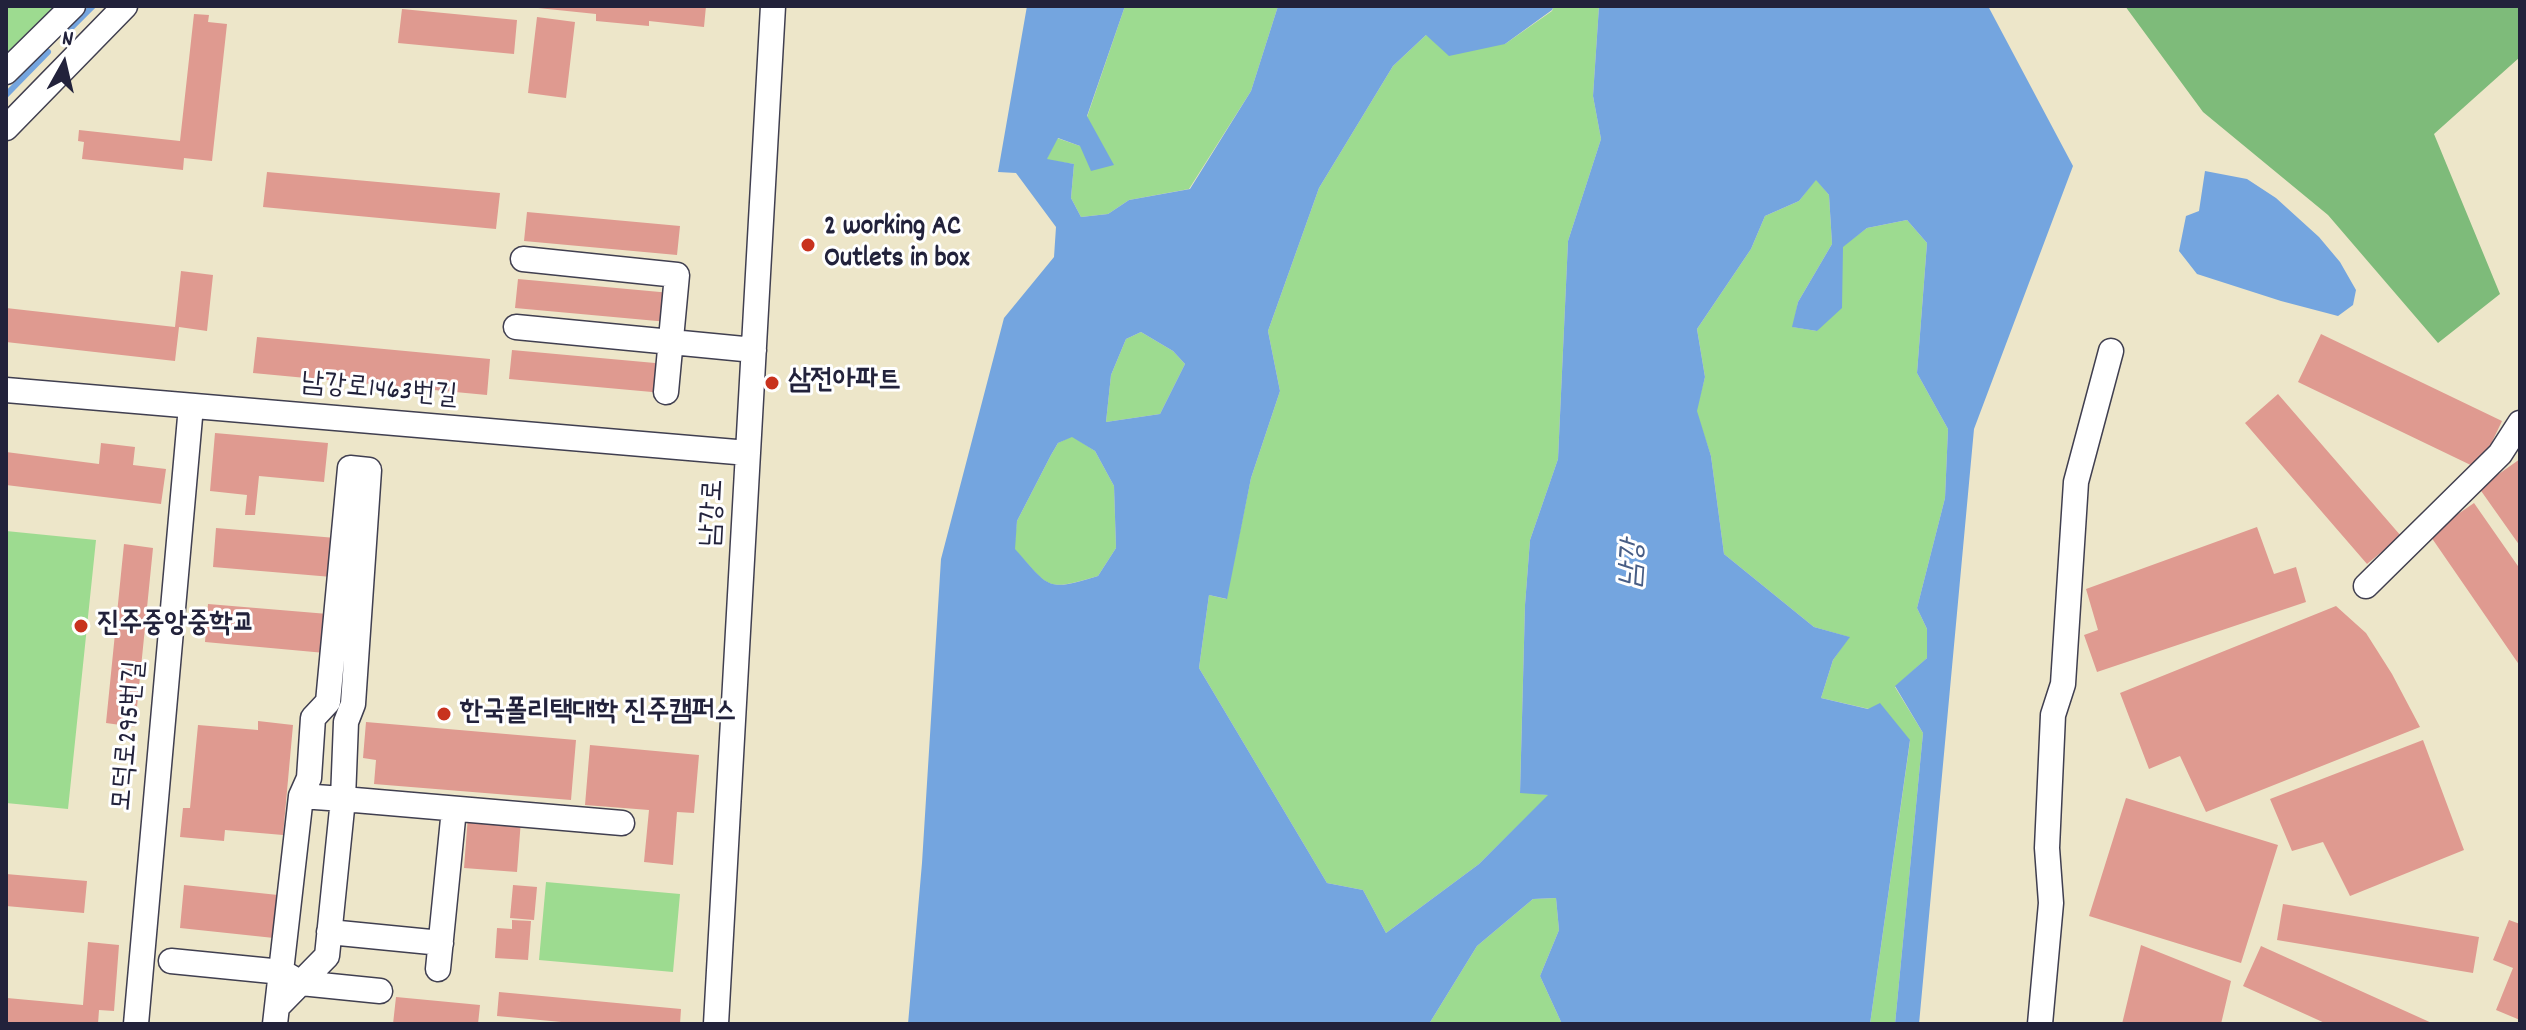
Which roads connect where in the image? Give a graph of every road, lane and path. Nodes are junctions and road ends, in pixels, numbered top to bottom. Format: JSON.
{"nodes":[{"id":1,"x":73,"y":6,"type":"edge"},
{"id":2,"x":125,"y":6,"type":"edge"},
{"id":3,"x":773,"y":6,"type":"edge"},
{"id":4,"x":32,"y":46,"type":"junction"},
{"id":5,"x":62,"y":71,"type":"junction"},
{"id":6,"x":6,"y":72,"type":"edge"},
{"id":7,"x":6,"y":128,"type":"edge"},
{"id":8,"x":523,"y":259,"type":"dead end"},
{"id":9,"x":516,"y":327,"type":"dead end"},
{"id":10,"x":671,"y":342,"type":"junction"},
{"id":11,"x":754,"y":350,"type":"junction"},
{"id":12,"x":2111,"y":351,"type":"dead end"},
{"id":13,"x":6,"y":390,"type":"edge"},
{"id":14,"x":666,"y":392,"type":"dead end"},
{"id":15,"x":191,"y":406,"type":"junction"},
{"id":16,"x":2520,"y":423,"type":"edge"},
{"id":17,"x":748,"y":453,"type":"junction"},
{"id":18,"x":2366,"y":586,"type":"dead end"},
{"id":19,"x":301,"y":796,"type":"junction"},
{"id":20,"x":343,"y":799,"type":"junction"},
{"id":21,"x":454,"y":809,"type":"junction"},
{"id":22,"x":622,"y":823,"type":"dead end"},
{"id":23,"x":329,"y":932,"type":"junction"},
{"id":24,"x":441,"y":943,"type":"junction"},
{"id":25,"x":171,"y":961,"type":"dead end"},
{"id":26,"x":438,"y":969,"type":"dead end"},
{"id":27,"x":291,"y":978,"type":"junction"},
{"id":28,"x":380,"y":991,"type":"dead end"},
{"id":29,"x":276,"y":1015,"type":"edge"},
{"id":30,"x":136,"y":1024,"type":"edge"},
{"id":31,"x":716,"y":1024,"type":"edge"},
{"id":32,"x":2040,"y":1024,"type":"edge"}],
"edges":[{"from":1,"to":4,"type":"street"},
{"from":2,"to":5,"type":"street"},
{"from":3,"to":11,"type":"street","name":"남강로"},
{"from":4,"to":5,"type":"street"},
{"from":4,"to":6,"type":"street"},
{"from":5,"to":7,"type":"street"},
{"from":8,"to":10,"type":"street"},
{"from":9,"to":10,"type":"street"},
{"from":10,"to":11,"type":"street"},
{"from":10,"to":14,"type":"street"},
{"from":11,"to":17,"type":"street","name":"남강로"},
{"from":12,"to":32,"type":"street"},
{"from":13,"to":15,"type":"street","name":"남강로1463번길"},
{"from":15,"to":17,"type":"street","name":"남강로1463번길"},
{"from":15,"to":30,"type":"street","name":"모덕로295번길"},
{"from":16,"to":18,"type":"street"},
{"from":17,"to":31,"type":"street","name":"남강로"},
{"from":19,"to":20,"type":"street"},
{"from":19,"to":20,"type":"street"},
{"from":19,"to":27,"type":"street"},
{"from":20,"to":21,"type":"street"},
{"from":20,"to":23,"type":"street"},
{"from":21,"to":22,"type":"street"},
{"from":21,"to":24,"type":"street"},
{"from":23,"to":24,"type":"street"},
{"from":23,"to":27,"type":"street"},
{"from":24,"to":26,"type":"street"},
{"from":25,"to":27,"type":"street"},
{"from":27,"to":28,"type":"street"},
{"from":27,"to":29,"type":"street"}]}
